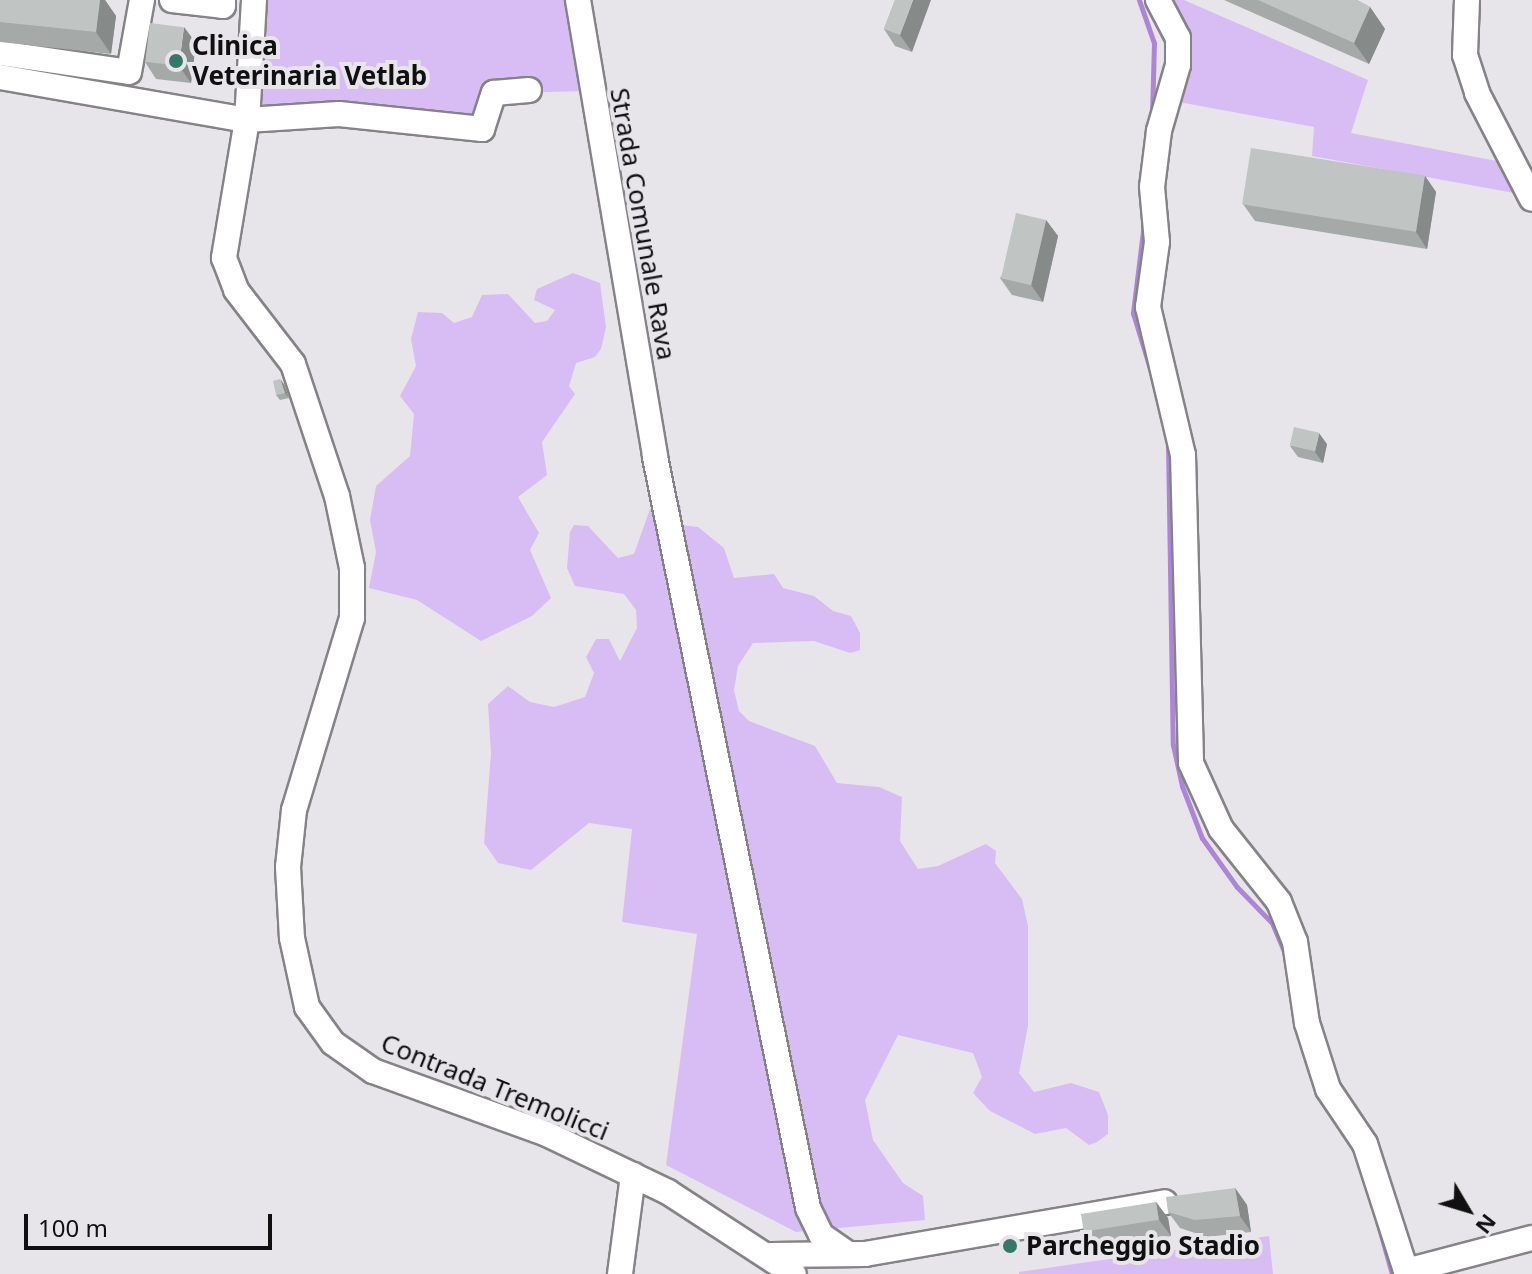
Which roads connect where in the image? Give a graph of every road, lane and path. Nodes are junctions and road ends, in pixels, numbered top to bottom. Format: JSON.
{"nodes":[{"id":1,"x":142,"y":0,"type":"edge"},
{"id":2,"x":172,"y":0,"type":"edge"},
{"id":3,"x":223,"y":0,"type":"edge"},
{"id":4,"x":254,"y":0,"type":"edge"},
{"id":5,"x":578,"y":0,"type":"edge"},
{"id":6,"x":1158,"y":0,"type":"edge"},
{"id":7,"x":1467,"y":0,"type":"edge"},
{"id":8,"x":0,"y":53,"type":"edge"},
{"id":9,"x":0,"y":77,"type":"edge"},
{"id":10,"x":529,"y":90,"type":"dead end"},
{"id":11,"x":247,"y":120,"type":"junction"},
{"id":12,"x":1532,"y":199,"type":"edge"},
{"id":13,"x":633,"y":1175,"type":"junction"},
{"id":14,"x":1165,"y":1202,"type":"edge"},
{"id":15,"x":1532,"y":1238,"type":"edge"},
{"id":16,"x":812,"y":1244,"type":"junction"},
{"id":17,"x":771,"y":1255,"type":"junction"},
{"id":18,"x":1406,"y":1273,"type":"edge"},
{"id":19,"x":620,"y":1274,"type":"edge"},
{"id":20,"x":794,"y":1274,"type":"edge"}],
"edges":[{"from":1,"to":8,"type":"street"},
{"from":2,"to":3,"type":"street"},
{"from":4,"to":11,"type":"street","name":"Contrada Tremolicci"},
{"from":5,"to":16,"type":"street","name":"Strada Comunale Rava"},
{"from":6,"to":18,"type":"street"},
{"from":7,"to":12,"type":"street"},
{"from":9,"to":11,"type":"street"},
{"from":10,"to":11,"type":"street"},
{"from":11,"to":13,"type":"street","name":"Contrada Tremolicci"},
{"from":13,"to":17,"type":"street","name":"Contrada Tremolicci"},
{"from":13,"to":19,"type":"street"},
{"from":14,"to":16,"type":"street"},
{"from":15,"to":18,"type":"street"},
{"from":16,"to":17,"type":"street"},
{"from":17,"to":20,"type":"street","name":"Contrada Tremolicci"}]}
